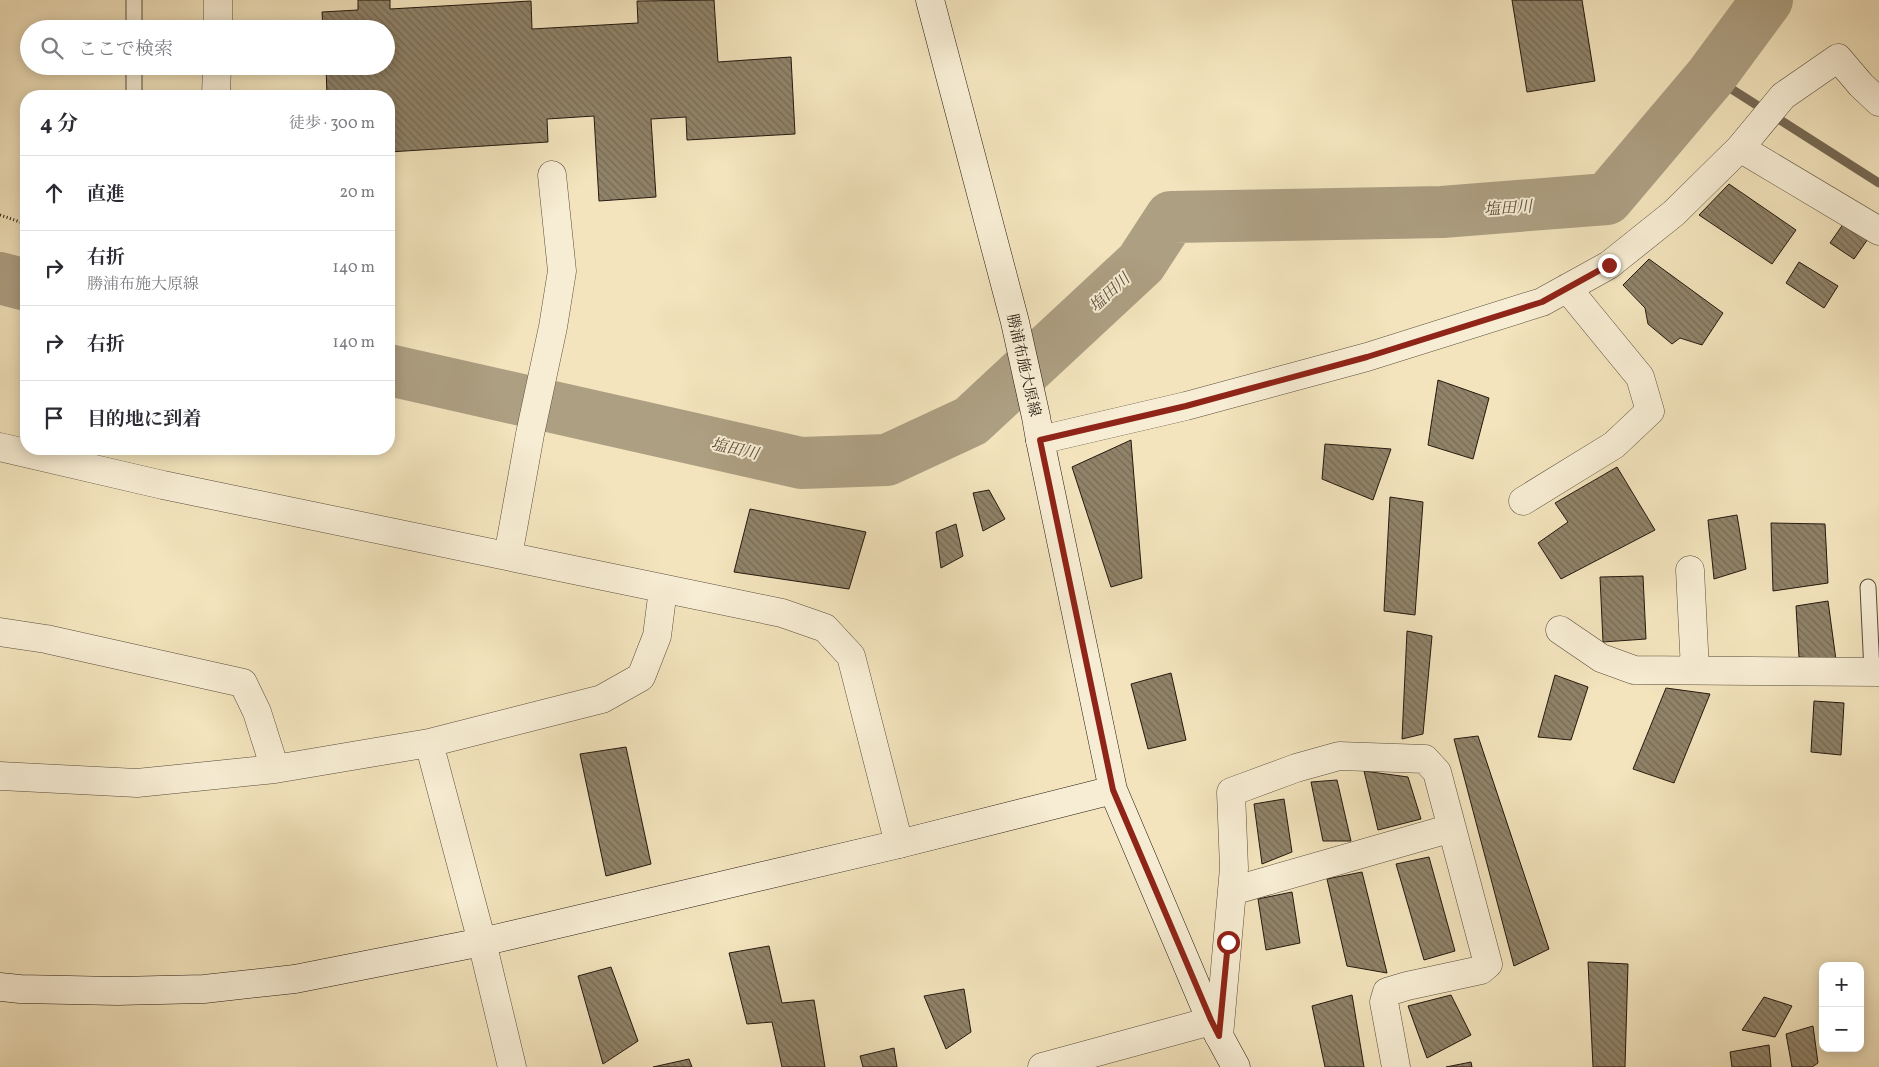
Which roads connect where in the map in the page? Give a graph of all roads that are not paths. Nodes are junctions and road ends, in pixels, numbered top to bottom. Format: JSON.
{"nodes":[{"id":1,"x":134,"y":0,"type":"edge"},
{"id":2,"x":218,"y":0,"type":"edge"},
{"id":3,"x":930,"y":0,"type":"edge"},
{"id":4,"x":134,"y":20,"type":"edge"},
{"id":5,"x":218,"y":20,"type":"edge"},
{"id":6,"x":134,"y":75,"type":"edge"},
{"id":7,"x":217,"y":75,"type":"edge"},
{"id":8,"x":134,"y":90,"type":"edge"},
{"id":9,"x":216,"y":90,"type":"edge"},
{"id":10,"x":1879,"y":102,"type":"edge"},
{"id":11,"x":1740,"y":148,"type":"junction"},
{"id":12,"x":552,"y":175,"type":"dead end"},
{"id":13,"x":1879,"y":231,"type":"edge"},
{"id":14,"x":1567,"y":288,"type":"junction"},
{"id":15,"x":1038,"y":429,"type":"junction"},
{"id":16,"x":0,"y":447,"type":"edge"},
{"id":17,"x":20,"y":452,"type":"edge"},
{"id":18,"x":34,"y":455,"type":"edge"},
{"id":19,"x":1523,"y":501,"type":"dead end"},
{"id":20,"x":508,"y":556,"type":"junction"},
{"id":21,"x":1690,"y":570,"type":"dead end"},
{"id":22,"x":1868,"y":587,"type":"dead end"},
{"id":23,"x":663,"y":589,"type":"junction"},
{"id":24,"x":1560,"y":630,"type":"dead end"},
{"id":25,"x":0,"y":632,"type":"edge"},
{"id":26,"x":1695,"y":670,"type":"junction"},
{"id":27,"x":1876,"y":672,"type":"edge"},
{"id":28,"x":429,"y":742,"type":"junction"},
{"id":29,"x":275,"y":769,"type":"junction"},
{"id":30,"x":0,"y":776,"type":"edge"},
{"id":31,"x":1113,"y":790,"type":"junction"},
{"id":32,"x":1452,"y":828,"type":"junction"},
{"id":33,"x":899,"y":844,"type":"junction"},
{"id":34,"x":1232,"y":891,"type":"junction"},
{"id":35,"x":482,"y":942,"type":"junction"},
{"id":36,"x":0,"y":987,"type":"edge"},
{"id":37,"x":1215,"y":1028,"type":"junction"},
{"id":38,"x":512,"y":1067,"type":"edge"},
{"id":39,"x":1042,"y":1067,"type":"edge"},
{"id":40,"x":1236,"y":1067,"type":"edge"},
{"id":41,"x":1396,"y":1067,"type":"edge"}],
"edges":[{"from":1,"to":4,"type":"lane"},
{"from":2,"to":5,"type":"street"},
{"from":3,"to":15,"type":"street","name":"勝浦布施大原線"},
{"from":6,"to":8,"type":"lane"},
{"from":7,"to":9,"type":"street"},
{"from":10,"to":11,"type":"street"},
{"from":11,"to":13,"type":"street"},
{"from":11,"to":14,"type":"street"},
{"from":12,"to":20,"type":"street"},
{"from":14,"to":15,"type":"street"},
{"from":14,"to":19,"type":"street"},
{"from":15,"to":31,"type":"street","name":"勝浦布施大原線"},
{"from":16,"to":17,"type":"street"},
{"from":18,"to":20,"type":"street"},
{"from":20,"to":23,"type":"street"},
{"from":21,"to":26,"type":"street"},
{"from":22,"to":27,"type":"lane"},
{"from":23,"to":28,"type":"street"},
{"from":23,"to":33,"type":"street"},
{"from":24,"to":26,"type":"street"},
{"from":25,"to":29,"type":"street"},
{"from":26,"to":27,"type":"street"},
{"from":28,"to":29,"type":"street"},
{"from":28,"to":35,"type":"street"},
{"from":29,"to":30,"type":"street"},
{"from":31,"to":33,"type":"street"},
{"from":31,"to":37,"type":"street","name":"勝浦布施大原線"},
{"from":32,"to":34,"type":"street"},
{"from":32,"to":34,"type":"street"},
{"from":32,"to":41,"type":"street"},
{"from":33,"to":35,"type":"street"},
{"from":34,"to":37,"type":"street"},
{"from":35,"to":36,"type":"street"},
{"from":35,"to":38,"type":"street"},
{"from":37,"to":39,"type":"street"},
{"from":37,"to":40,"type":"street","name":"勝浦布施大原線"}]}
